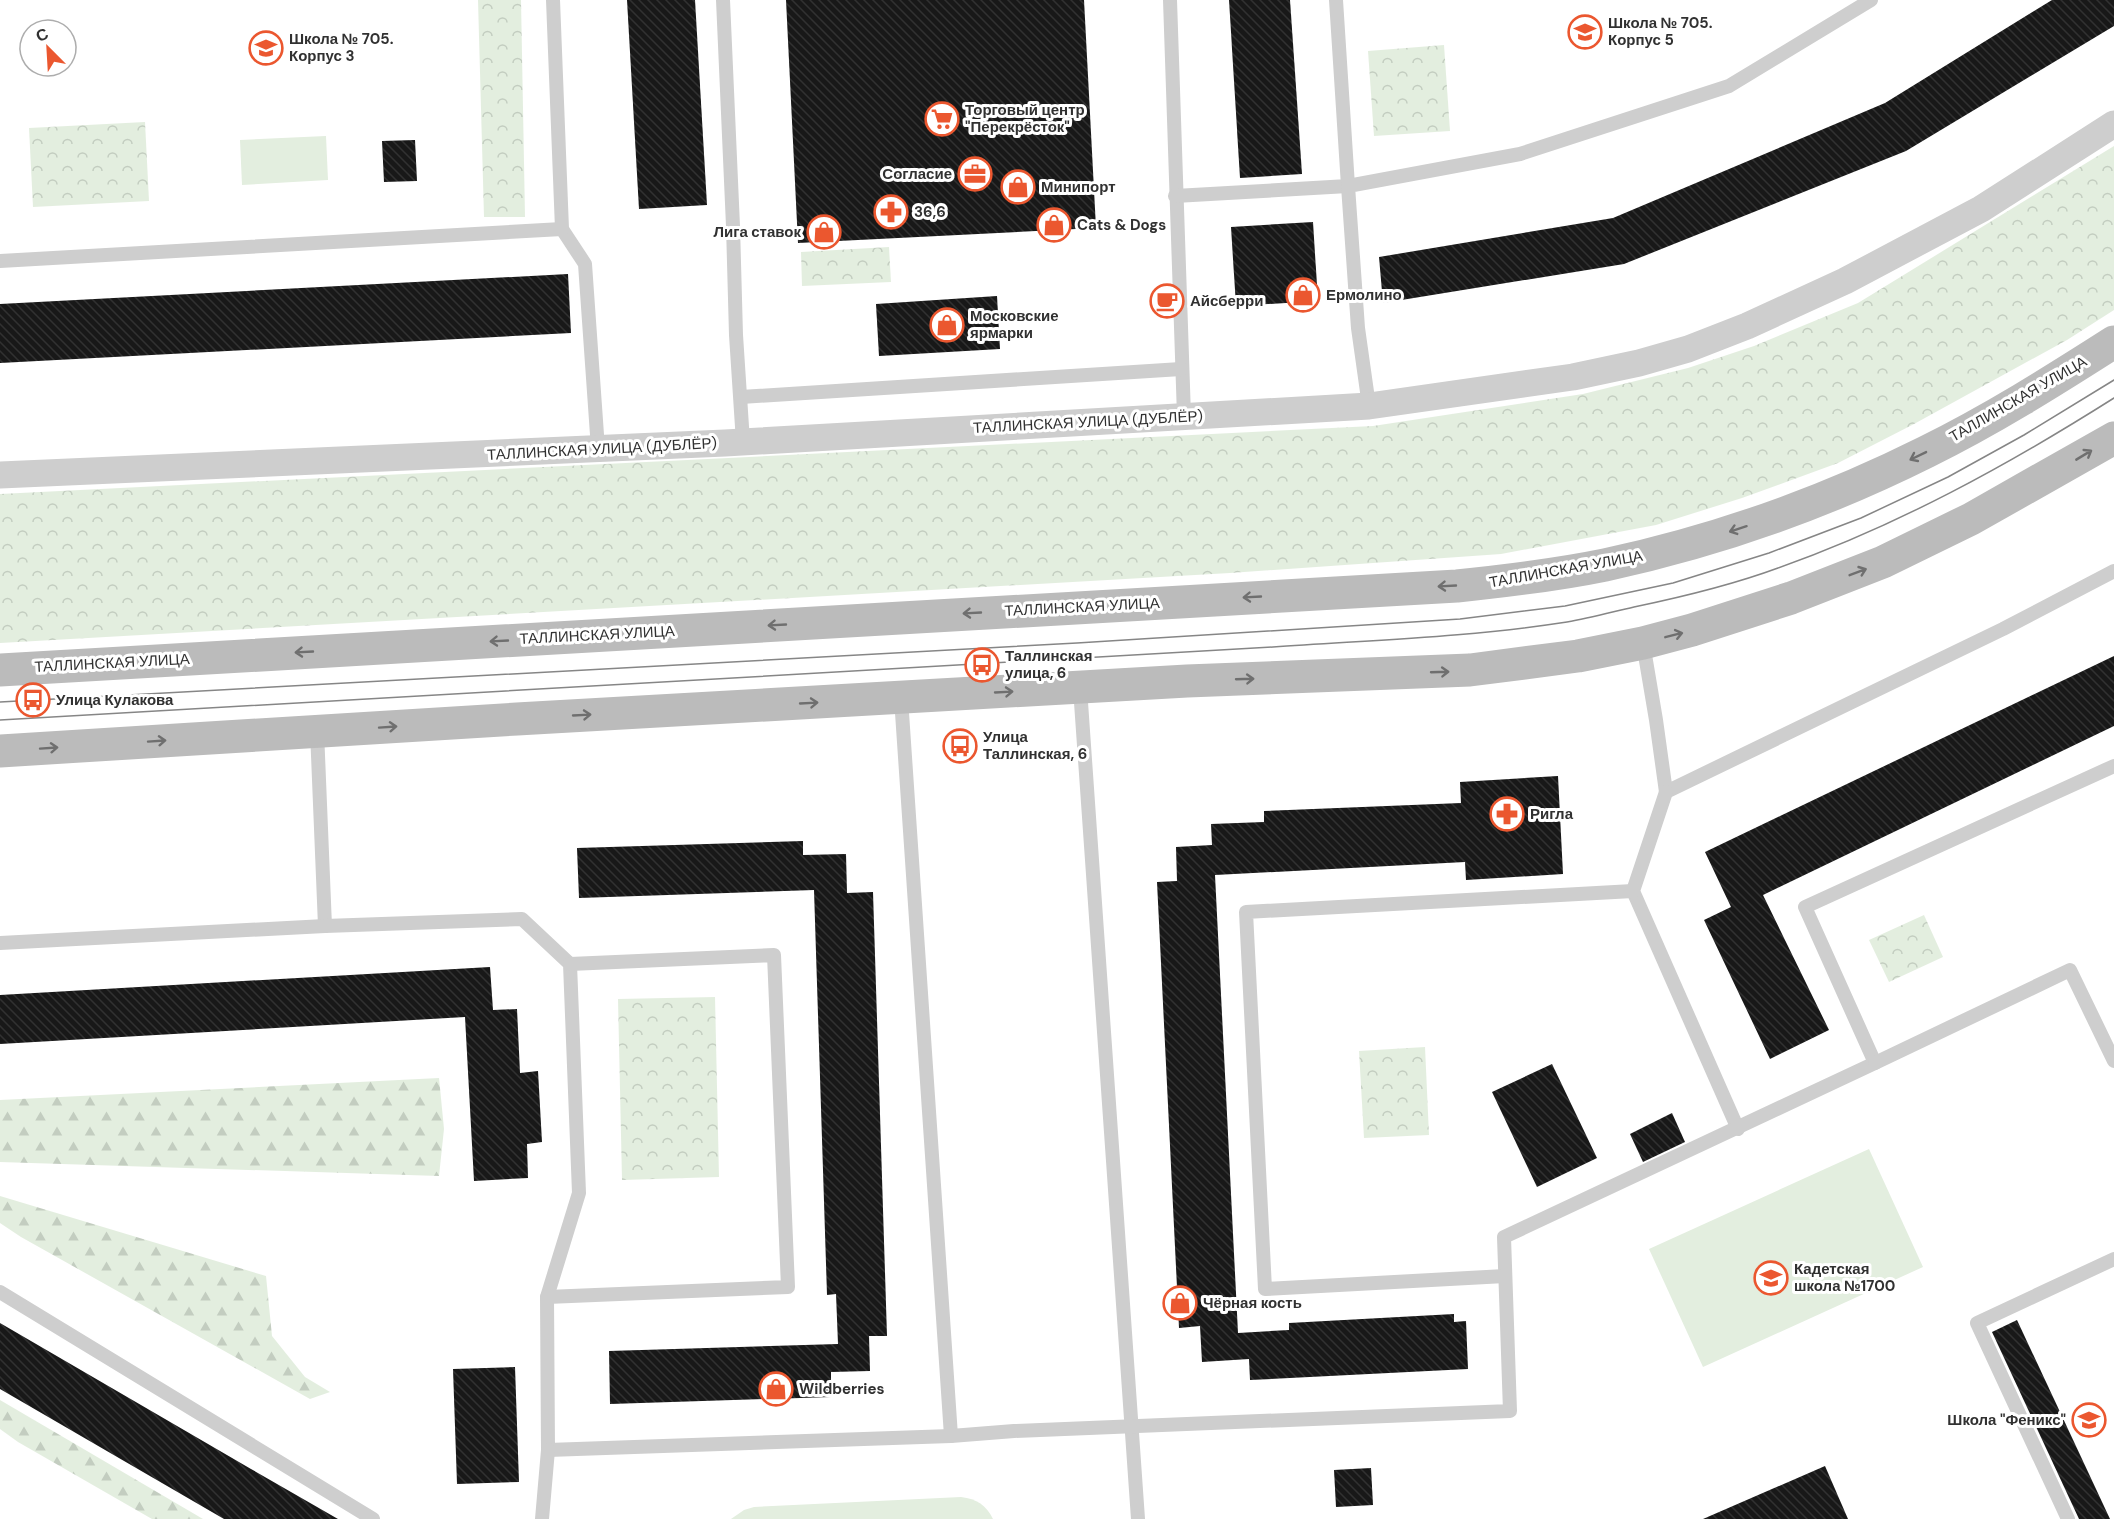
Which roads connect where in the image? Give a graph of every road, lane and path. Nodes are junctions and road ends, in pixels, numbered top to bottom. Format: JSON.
{"nodes":[{"id":1,"x":553,"y":0,"type":"edge"},
{"id":2,"x":723,"y":0,"type":"edge"},
{"id":3,"x":1170,"y":0,"type":"edge"},
{"id":4,"x":1336,"y":0,"type":"edge"},
{"id":5,"x":1871,"y":0,"type":"edge"},
{"id":6,"x":2114,"y":124,"type":"edge"},
{"id":7,"x":1348,"y":186,"type":"junction"},
{"id":8,"x":1175,"y":196,"type":"junction"},
{"id":9,"x":562,"y":229,"type":"junction"},
{"id":10,"x":0,"y":261,"type":"edge"},
{"id":11,"x":2114,"y":342,"type":"edge"},
{"id":12,"x":1181,"y":369,"type":"junction"},
{"id":13,"x":741,"y":397,"type":"junction"},
{"id":14,"x":1369,"y":405,"type":"junction"},
{"id":15,"x":1184,"y":416,"type":"junction"},
{"id":16,"x":2114,"y":438,"type":"edge"},
{"id":17,"x":743,"y":442,"type":"junction"},
{"id":18,"x":598,"y":449,"type":"junction"},
{"id":19,"x":0,"y":475,"type":"edge"},
{"id":20,"x":2114,"y":571,"type":"edge"},
{"id":21,"x":1643,"y":643,"type":"junction"},
{"id":22,"x":0,"y":670,"type":"edge"},
{"id":23,"x":1080,"y":688,"type":"junction"},
{"id":24,"x":902,"y":698,"type":"junction"},
{"id":25,"x":317,"y":731,"type":"junction"},
{"id":26,"x":0,"y":751,"type":"edge"},
{"id":27,"x":2114,"y":766,"type":"edge"},
{"id":28,"x":1666,"y":792,"type":"junction"},
{"id":29,"x":1633,"y":891,"type":"junction"},
{"id":30,"x":325,"y":926,"type":"junction"},
{"id":31,"x":0,"y":943,"type":"edge"},
{"id":32,"x":570,"y":964,"type":"junction"},
{"id":33,"x":2114,"y":1060,"type":"edge"},
{"id":34,"x":1875,"y":1063,"type":"junction"},
{"id":35,"x":1738,"y":1129,"type":"junction"},
{"id":36,"x":2114,"y":1259,"type":"edge"},
{"id":37,"x":1505,"y":1276,"type":"junction"},
{"id":38,"x":0,"y":1292,"type":"edge"},
{"id":39,"x":547,"y":1297,"type":"junction"},
{"id":40,"x":1131,"y":1427,"type":"junction"},
{"id":41,"x":951,"y":1436,"type":"junction"},
{"id":42,"x":548,"y":1450,"type":"junction"},
{"id":43,"x":373,"y":1519,"type":"edge"},
{"id":44,"x":542,"y":1519,"type":"edge"},
{"id":45,"x":1137,"y":1519,"type":"edge"},
{"id":46,"x":2068,"y":1519,"type":"edge"}],
"edges":[{"from":1,"to":9,"type":"lane"},
{"from":2,"to":13,"type":"lane"},
{"from":3,"to":8,"type":"lane"},
{"from":4,"to":7,"type":"lane"},
{"from":5,"to":7,"type":"lane"},
{"from":6,"to":14,"type":"street","name":"ТАЛЛИНСКАЯ УЛИЦА (ДУБЛЁР)"},
{"from":7,"to":8,"type":"lane"},
{"from":7,"to":14,"type":"lane"},
{"from":8,"to":12,"type":"lane"},
{"from":9,"to":10,"type":"lane"},
{"from":9,"to":18,"type":"lane"},
{"from":11,"to":22,"type":"main road","name":"ТАЛЛИНСКАЯ УЛИЦА","one_way":true},
{"from":12,"to":13,"type":"lane"},
{"from":12,"to":15,"type":"lane"},
{"from":13,"to":17,"type":"lane"},
{"from":14,"to":15,"type":"street","name":"ТАЛЛИНСКАЯ УЛИЦА (ДУБЛЁР)"},
{"from":15,"to":17,"type":"street","name":"ТАЛЛИНСКАЯ УЛИЦА (ДУБЛЁР)"},
{"from":21,"to":16,"type":"main road","one_way":true},
{"from":17,"to":18,"type":"street","name":"ТАЛЛИНСКАЯ УЛИЦА (ДУБЛЁР)"},
{"from":18,"to":19,"type":"street","name":"ТАЛЛИНСКАЯ УЛИЦА (ДУБЛЁР)"},
{"from":20,"to":28,"type":"lane"},
{"from":23,"to":21,"type":"main road","one_way":true},
{"from":21,"to":28,"type":"lane"},
{"from":24,"to":23,"type":"main road","one_way":true},
{"from":23,"to":40,"type":"lane"},
{"from":25,"to":24,"type":"main road","one_way":true},
{"from":24,"to":41,"type":"lane"},
{"from":26,"to":25,"type":"main road","one_way":true},
{"from":25,"to":30,"type":"lane"},
{"from":27,"to":34,"type":"lane"},
{"from":28,"to":29,"type":"lane"},
{"from":29,"to":35,"type":"lane"},
{"from":29,"to":37,"type":"lane"},
{"from":30,"to":31,"type":"lane"},
{"from":30,"to":32,"type":"lane"},
{"from":32,"to":39,"type":"lane"},
{"from":32,"to":39,"type":"lane"},
{"from":33,"to":34,"type":"lane"},
{"from":34,"to":35,"type":"lane"},
{"from":35,"to":37,"type":"lane"},
{"from":36,"to":46,"type":"lane"},
{"from":37,"to":40,"type":"lane"},
{"from":38,"to":43,"type":"lane"},
{"from":39,"to":42,"type":"lane"},
{"from":40,"to":41,"type":"lane"},
{"from":40,"to":45,"type":"lane"},
{"from":41,"to":42,"type":"lane"},
{"from":42,"to":44,"type":"lane"}]}
